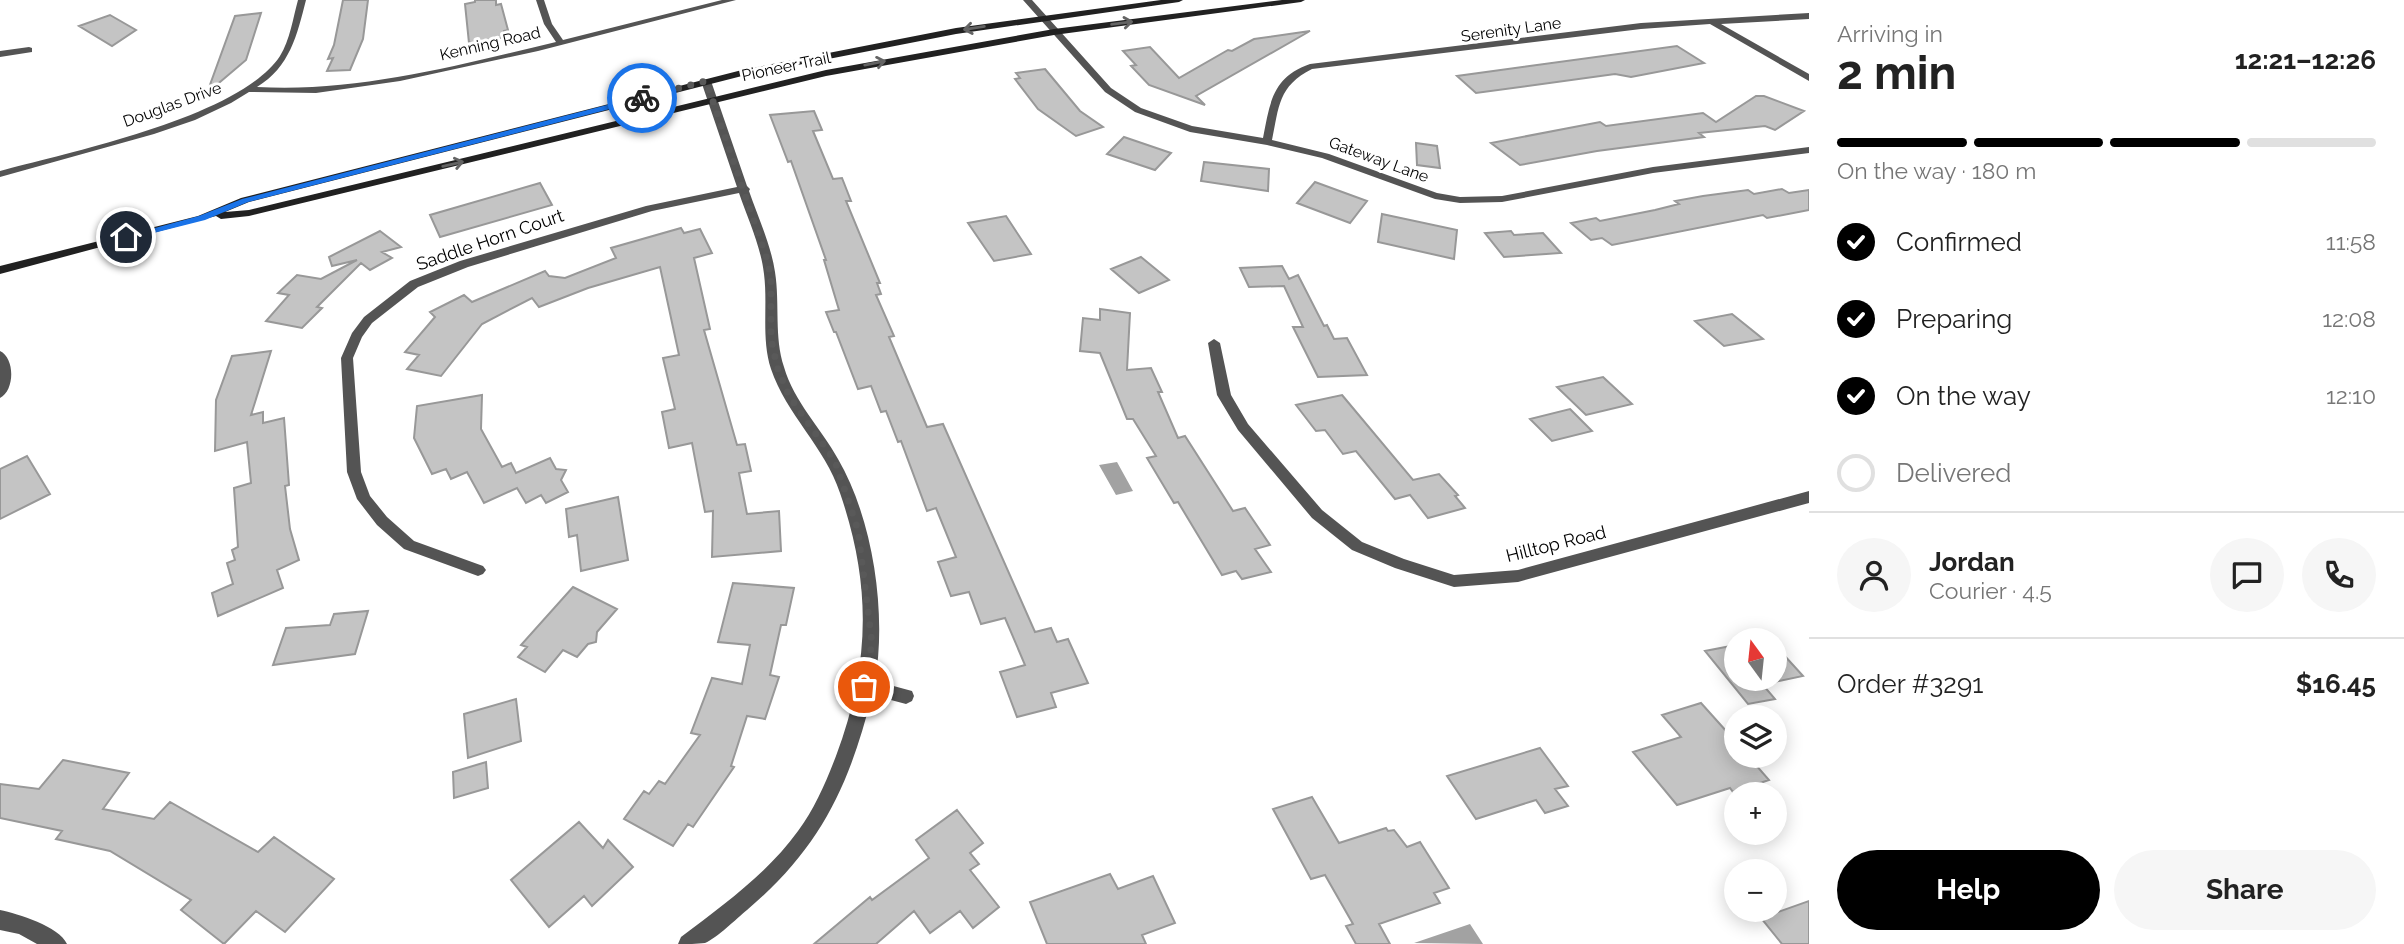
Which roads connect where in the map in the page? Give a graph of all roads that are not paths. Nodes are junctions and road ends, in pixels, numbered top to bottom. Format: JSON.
{"nodes":[{"id":1,"x":302,"y":0,"type":"edge"},
{"id":2,"x":540,"y":0,"type":"edge"},
{"id":3,"x":732,"y":0,"type":"edge"},
{"id":4,"x":1027,"y":0,"type":"edge"},
{"id":5,"x":1179,"y":0,"type":"edge"},
{"id":6,"x":1301,"y":0,"type":"edge"},
{"id":7,"x":1809,"y":16,"type":"edge"},
{"id":8,"x":1042,"y":18,"type":"junction"},
{"id":9,"x":1710,"y":21,"type":"junction"},
{"id":10,"x":1054,"y":32,"type":"junction"},
{"id":11,"x":560,"y":42,"type":"junction"},
{"id":12,"x":29,"y":50,"type":"dead end"},
{"id":13,"x":0,"y":54,"type":"edge"},
{"id":14,"x":1809,"y":78,"type":"edge"},
{"id":15,"x":706,"y":81,"type":"junction"},
{"id":16,"x":252,"y":90,"type":"junction"},
{"id":17,"x":713,"y":98,"type":"junction"},
{"id":18,"x":1267,"y":142,"type":"junction"},
{"id":19,"x":1809,"y":150,"type":"edge"},
{"id":20,"x":0,"y":174,"type":"edge"},
{"id":21,"x":745,"y":189,"type":"junction"},
{"id":22,"x":202,"y":218,"type":"junction"},
{"id":23,"x":0,"y":270,"type":"edge"},
{"id":24,"x":1214,"y":343,"type":"dead end"},
{"id":25,"x":0,"y":355,"type":"edge"},
{"id":26,"x":0,"y":393,"type":"edge"},
{"id":27,"x":1809,"y":497,"type":"edge"},
{"id":28,"x":478,"y":570,"type":"dead end"},
{"id":29,"x":864,"y":687,"type":"junction"},
{"id":30,"x":906,"y":696,"type":"dead end"},
{"id":31,"x":0,"y":920,"type":"edge"},
{"id":32,"x":57,"y":944,"type":"edge"},
{"id":33,"x":688,"y":944,"type":"edge"}],
"edges":[{"from":1,"to":16,"type":"street","name":"Douglas Drive"},
{"from":2,"to":11,"type":"street"},
{"from":3,"to":11,"type":"street","name":"Kenning Road"},
{"from":4,"to":8,"type":"street","name":"Gateway Lane"},
{"from":5,"to":8,"type":"main road","name":"Pioneer Trail"},
{"from":10,"to":6,"type":"main road","name":"Pioneer Trail","one_way":true},
{"from":7,"to":9,"type":"street","name":"Serenity Lane"},
{"from":8,"to":10,"type":"street","name":"Gateway Lane"},
{"from":8,"to":15,"type":"main road","name":"Pioneer Trail","one_way":true},
{"from":9,"to":14,"type":"street"},
{"from":9,"to":18,"type":"street","name":"Serenity Lane"},
{"from":17,"to":10,"type":"main road","name":"Pioneer Trail","one_way":true},
{"from":10,"to":18,"type":"street","name":"Gateway Lane"},
{"from":11,"to":16,"type":"street","name":"Kenning Road"},
{"from":12,"to":13,"type":"street"},
{"from":15,"to":17,"type":"street"},
{"from":15,"to":22,"type":"main road","name":"Pioneer Trail"},
{"from":16,"to":20,"type":"street","name":"Douglas Drive"},
{"from":17,"to":21,"type":"street"},
{"from":22,"to":17,"type":"main road","name":"Pioneer Trail","one_way":true},
{"from":18,"to":19,"type":"street","name":"Gateway Lane"},
{"from":21,"to":28,"type":"street","name":"Saddle Horn Court"},
{"from":21,"to":29,"type":"street"},
{"from":22,"to":23,"type":"main road","name":"Pioneer Trail"},
{"from":24,"to":27,"type":"street","name":"Hilltop Road"},
{"from":25,"to":26,"type":"street"},
{"from":29,"to":30,"type":"street"},
{"from":29,"to":33,"type":"street"},
{"from":31,"to":32,"type":"street"}]}
